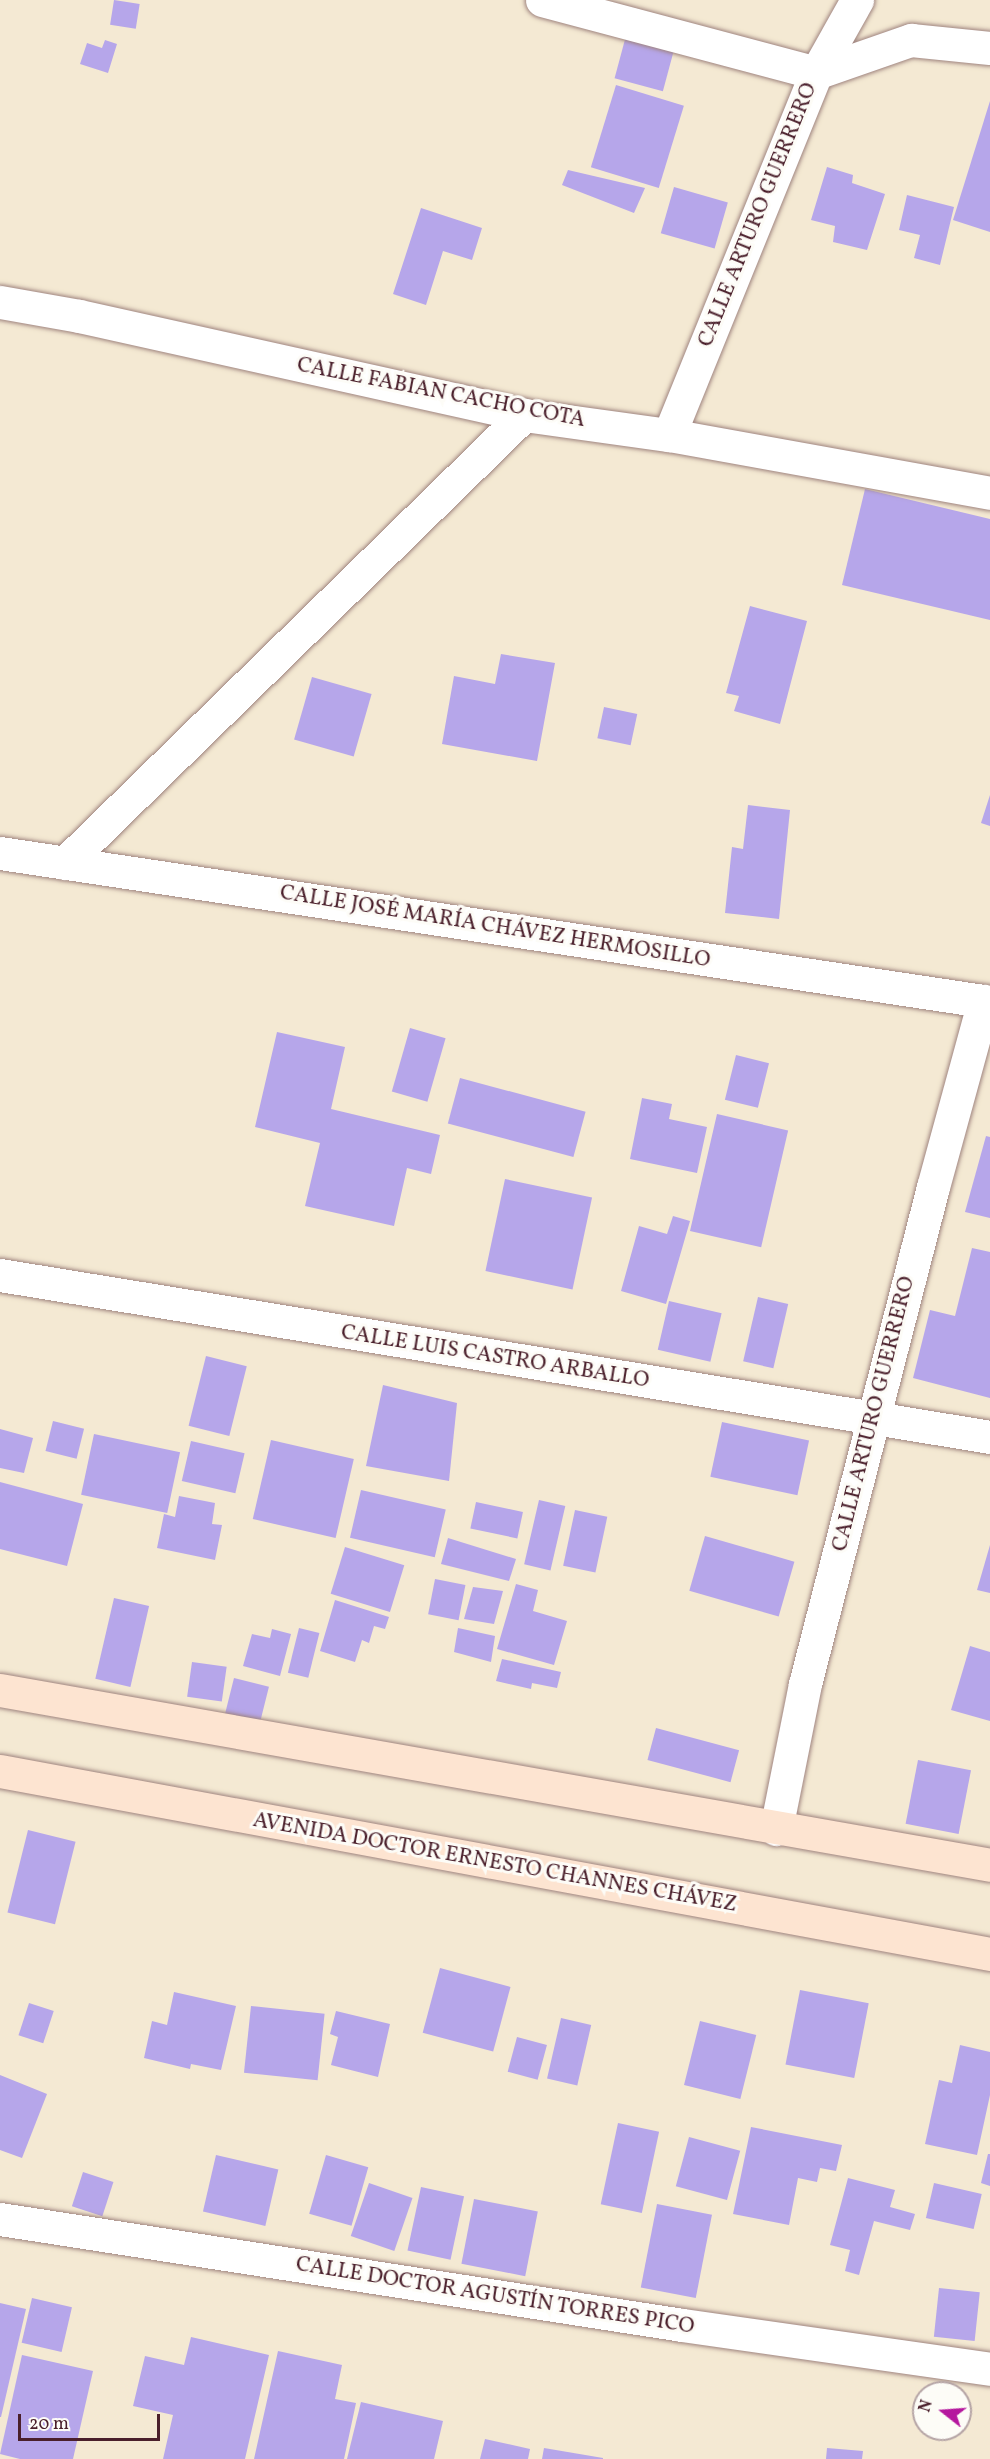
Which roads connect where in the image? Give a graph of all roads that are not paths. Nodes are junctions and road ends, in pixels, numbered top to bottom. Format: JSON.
{"nodes":[{"id":1,"x":542,"y":0,"type":"edge"},
{"id":2,"x":857,"y":0,"type":"edge"},
{"id":3,"x":990,"y":48,"type":"edge"},
{"id":4,"x":816,"y":74,"type":"junction"},
{"id":5,"x":0,"y":302,"type":"edge"},
{"id":6,"x":524,"y":415,"type":"junction"},
{"id":7,"x":669,"y":435,"type":"junction"},
{"id":8,"x":990,"y":493,"type":"edge"},
{"id":9,"x":0,"y":854,"type":"edge"},
{"id":10,"x":65,"y":863,"type":"junction"},
{"id":11,"x":987,"y":1002,"type":"edge"},
{"id":12,"x":0,"y":1275,"type":"edge"},
{"id":13,"x":872,"y":1419,"type":"junction"},
{"id":14,"x":990,"y":1437,"type":"edge"},
{"id":15,"x":0,"y":1690,"type":"edge"},
{"id":16,"x":0,"y":1771,"type":"edge"},
{"id":17,"x":776,"y":1829,"type":"junction"},
{"id":18,"x":990,"y":1865,"type":"edge"},
{"id":19,"x":990,"y":1954,"type":"edge"},
{"id":20,"x":0,"y":2219,"type":"edge"},
{"id":21,"x":990,"y":2369,"type":"edge"}],
"edges":[{"from":1,"to":4,"type":"street"},
{"from":2,"to":4,"type":"street","name":"CALLE ARTURO GUERRERO"},
{"from":3,"to":4,"type":"street"},
{"from":4,"to":7,"type":"street","name":"CALLE ARTURO GUERRERO"},
{"from":5,"to":6,"type":"street","name":"CALLE FABIAN CACHO COTA"},
{"from":6,"to":7,"type":"street","name":"CALLE FABIAN CACHO COTA"},
{"from":6,"to":10,"type":"street"},
{"from":7,"to":8,"type":"street","name":"CALLE FABIAN CACHO COTA"},
{"from":9,"to":10,"type":"street","name":"CALLE JOSÉ MARÍA CHÁVEZ HERMOSILLO"},
{"from":10,"to":11,"type":"street","name":"CALLE JOSÉ MARÍA CHÁVEZ HERMOSILLO"},
{"from":11,"to":13,"type":"street","name":"CALLE ARTURO GUERRERO"},
{"from":12,"to":13,"type":"street","name":"CALLE LUIS CASTRO ARBALLO"},
{"from":13,"to":14,"type":"street","name":"CALLE LUIS CASTRO ARBALLO"},
{"from":13,"to":17,"type":"street","name":"CALLE ARTURO GUERRERO"},
{"from":15,"to":17,"type":"street"},
{"from":16,"to":19,"type":"street","name":"AVENIDA DOCTOR ERNESTO CHANNES CHÁVEZ"},
{"from":17,"to":18,"type":"street"},
{"from":20,"to":21,"type":"street","name":"CALLE DOCTOR AGUSTÍN TORRES PICO"}]}
